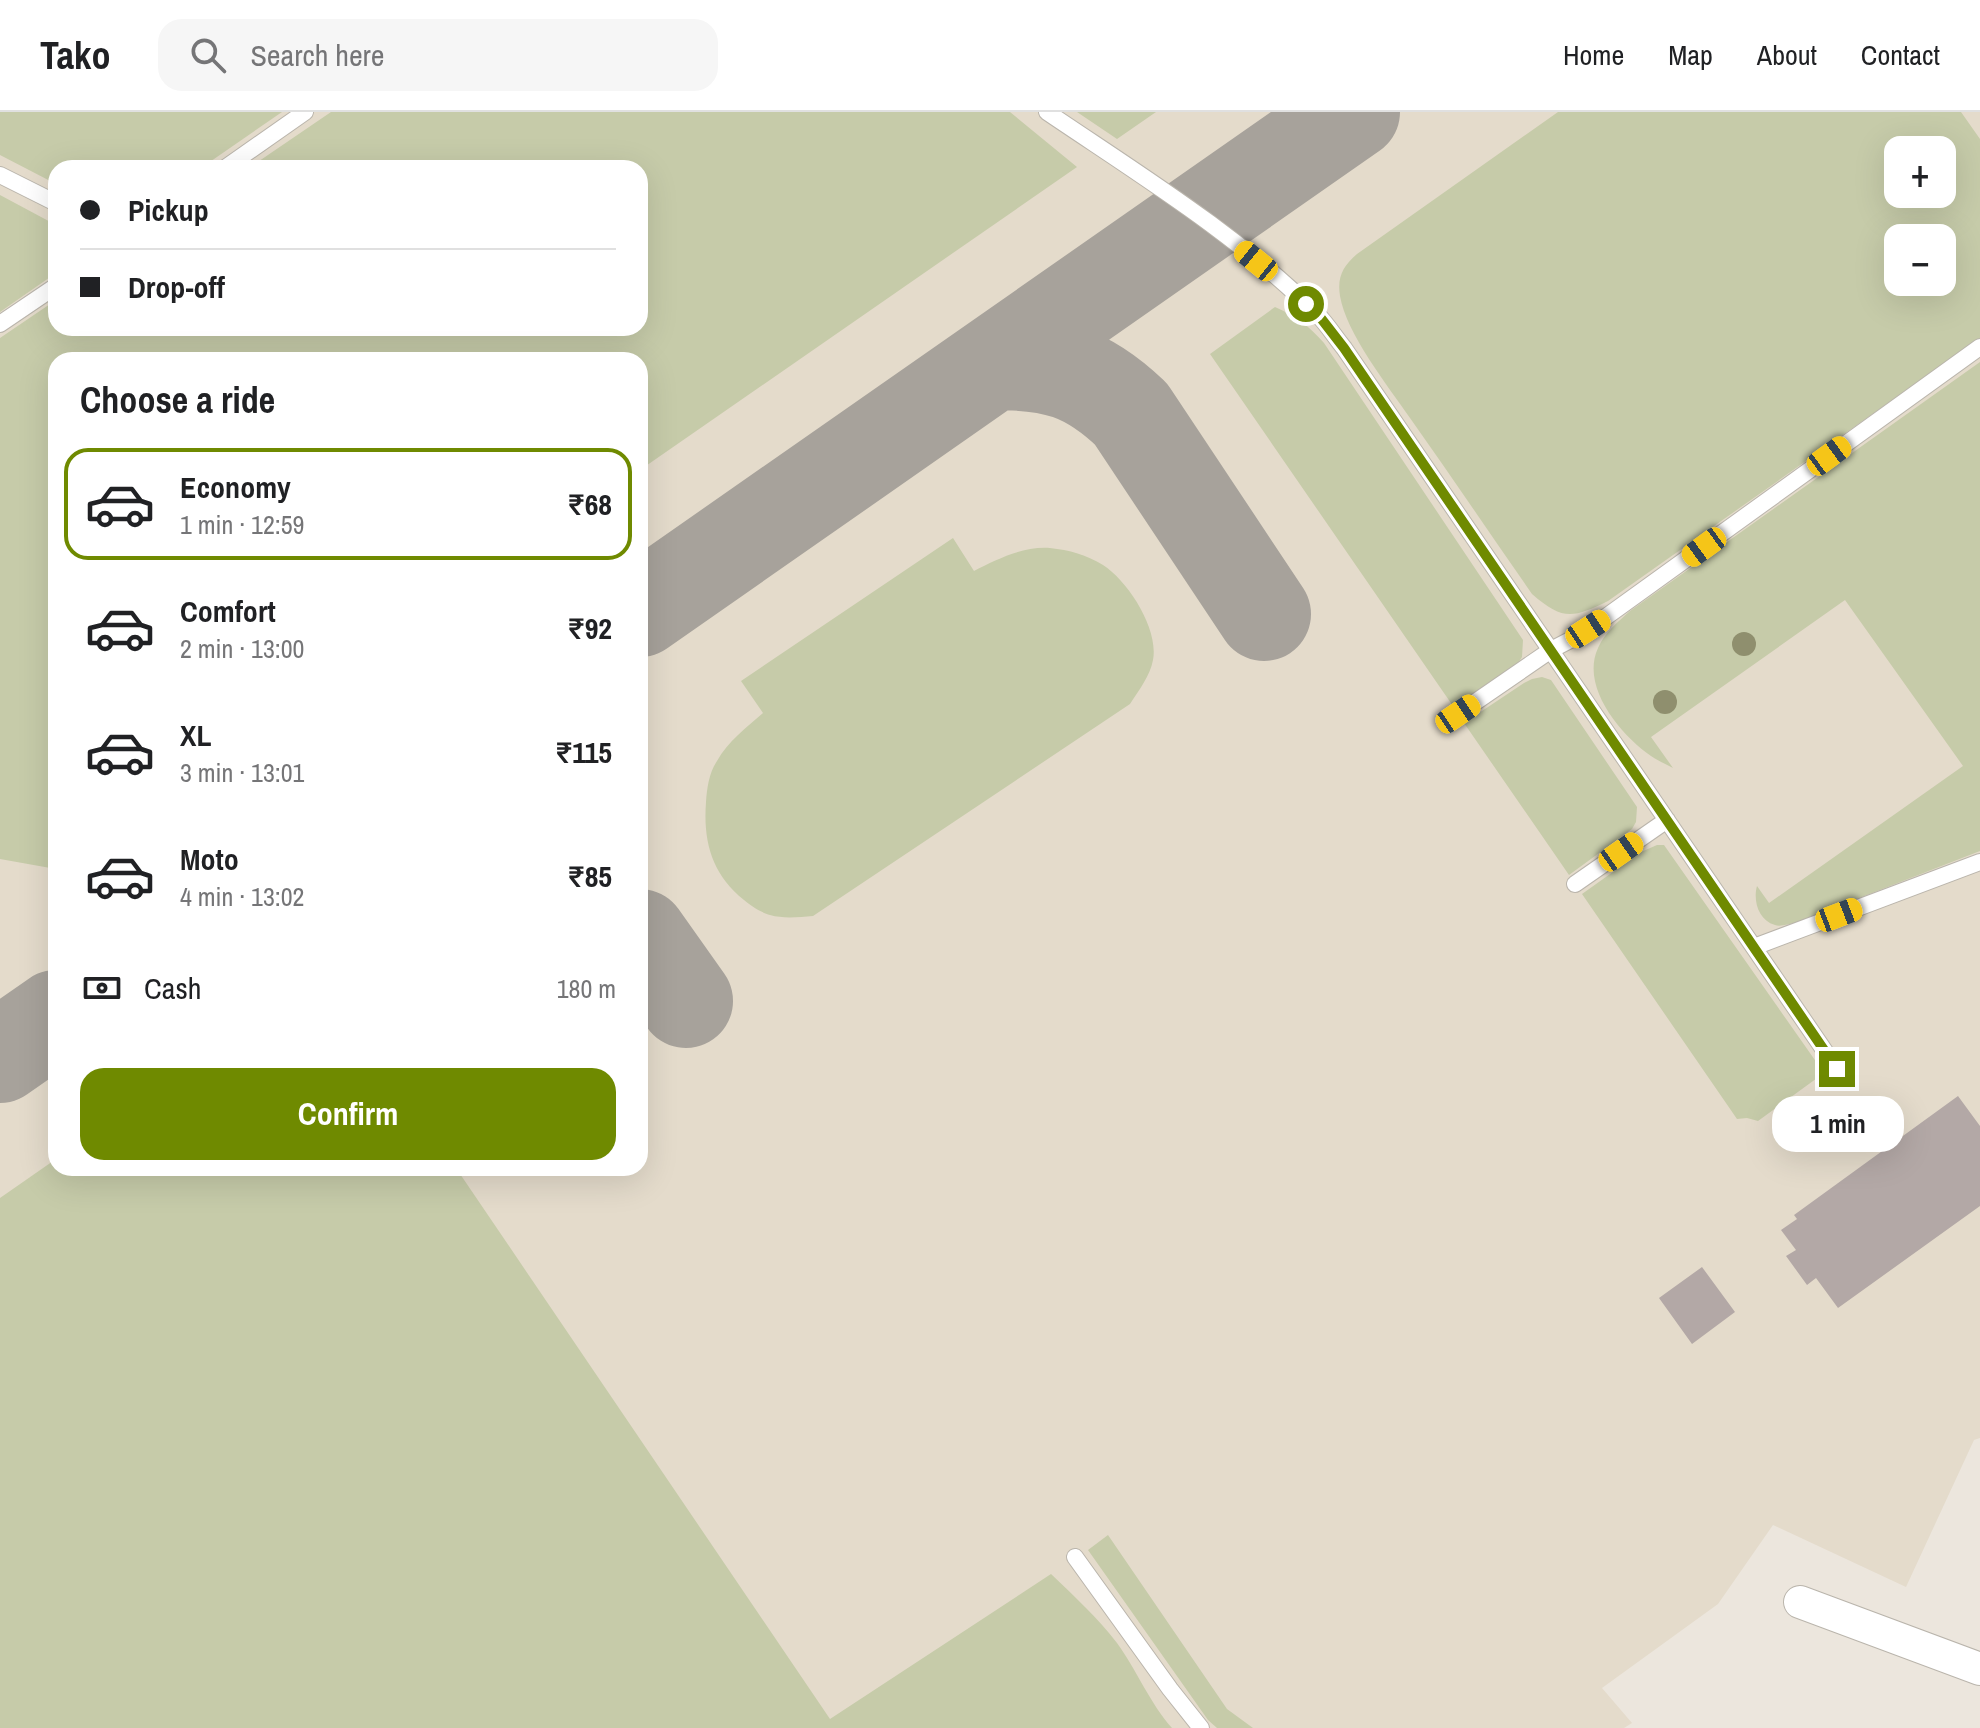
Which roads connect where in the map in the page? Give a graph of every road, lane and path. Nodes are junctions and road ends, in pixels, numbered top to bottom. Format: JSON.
{"nodes":[{"id":1,"x":305,"y":112,"type":"edge"},
{"id":2,"x":1047,"y":112,"type":"edge"},
{"id":3,"x":236,"y":160,"type":"edge"},
{"id":4,"x":0,"y":175,"type":"edge"},
{"id":5,"x":48,"y":199,"type":"edge"},
{"id":6,"x":48,"y":291,"type":"edge"},
{"id":7,"x":0,"y":324,"type":"edge"},
{"id":8,"x":1980,"y":347,"type":"edge"},
{"id":9,"x":1551,"y":650,"type":"junction"},
{"id":10,"x":1458,"y":714,"type":"dead end"},
{"id":11,"x":1667,"y":820,"type":"junction"},
{"id":12,"x":1980,"y":862,"type":"edge"},
{"id":13,"x":1575,"y":884,"type":"dead end"},
{"id":14,"x":1754,"y":947,"type":"junction"},
{"id":15,"x":1837,"y":1069,"type":"dead end"},
{"id":16,"x":1075,"y":1557,"type":"dead end"},
{"id":17,"x":1800,"y":1602,"type":"dead end"},
{"id":18,"x":1980,"y":1669,"type":"edge"},
{"id":19,"x":1201,"y":1728,"type":"edge"}],
"edges":[{"from":1,"to":3,"type":"lane"},
{"from":2,"to":9,"type":"lane"},
{"from":4,"to":5,"type":"lane"},
{"from":6,"to":7,"type":"lane"},
{"from":8,"to":9,"type":"lane"},
{"from":9,"to":10,"type":"lane"},
{"from":9,"to":11,"type":"lane"},
{"from":11,"to":13,"type":"lane"},
{"from":11,"to":14,"type":"lane"},
{"from":12,"to":14,"type":"lane"},
{"from":14,"to":15,"type":"lane"},
{"from":16,"to":19,"type":"lane"},
{"from":17,"to":18,"type":"street"}]}
